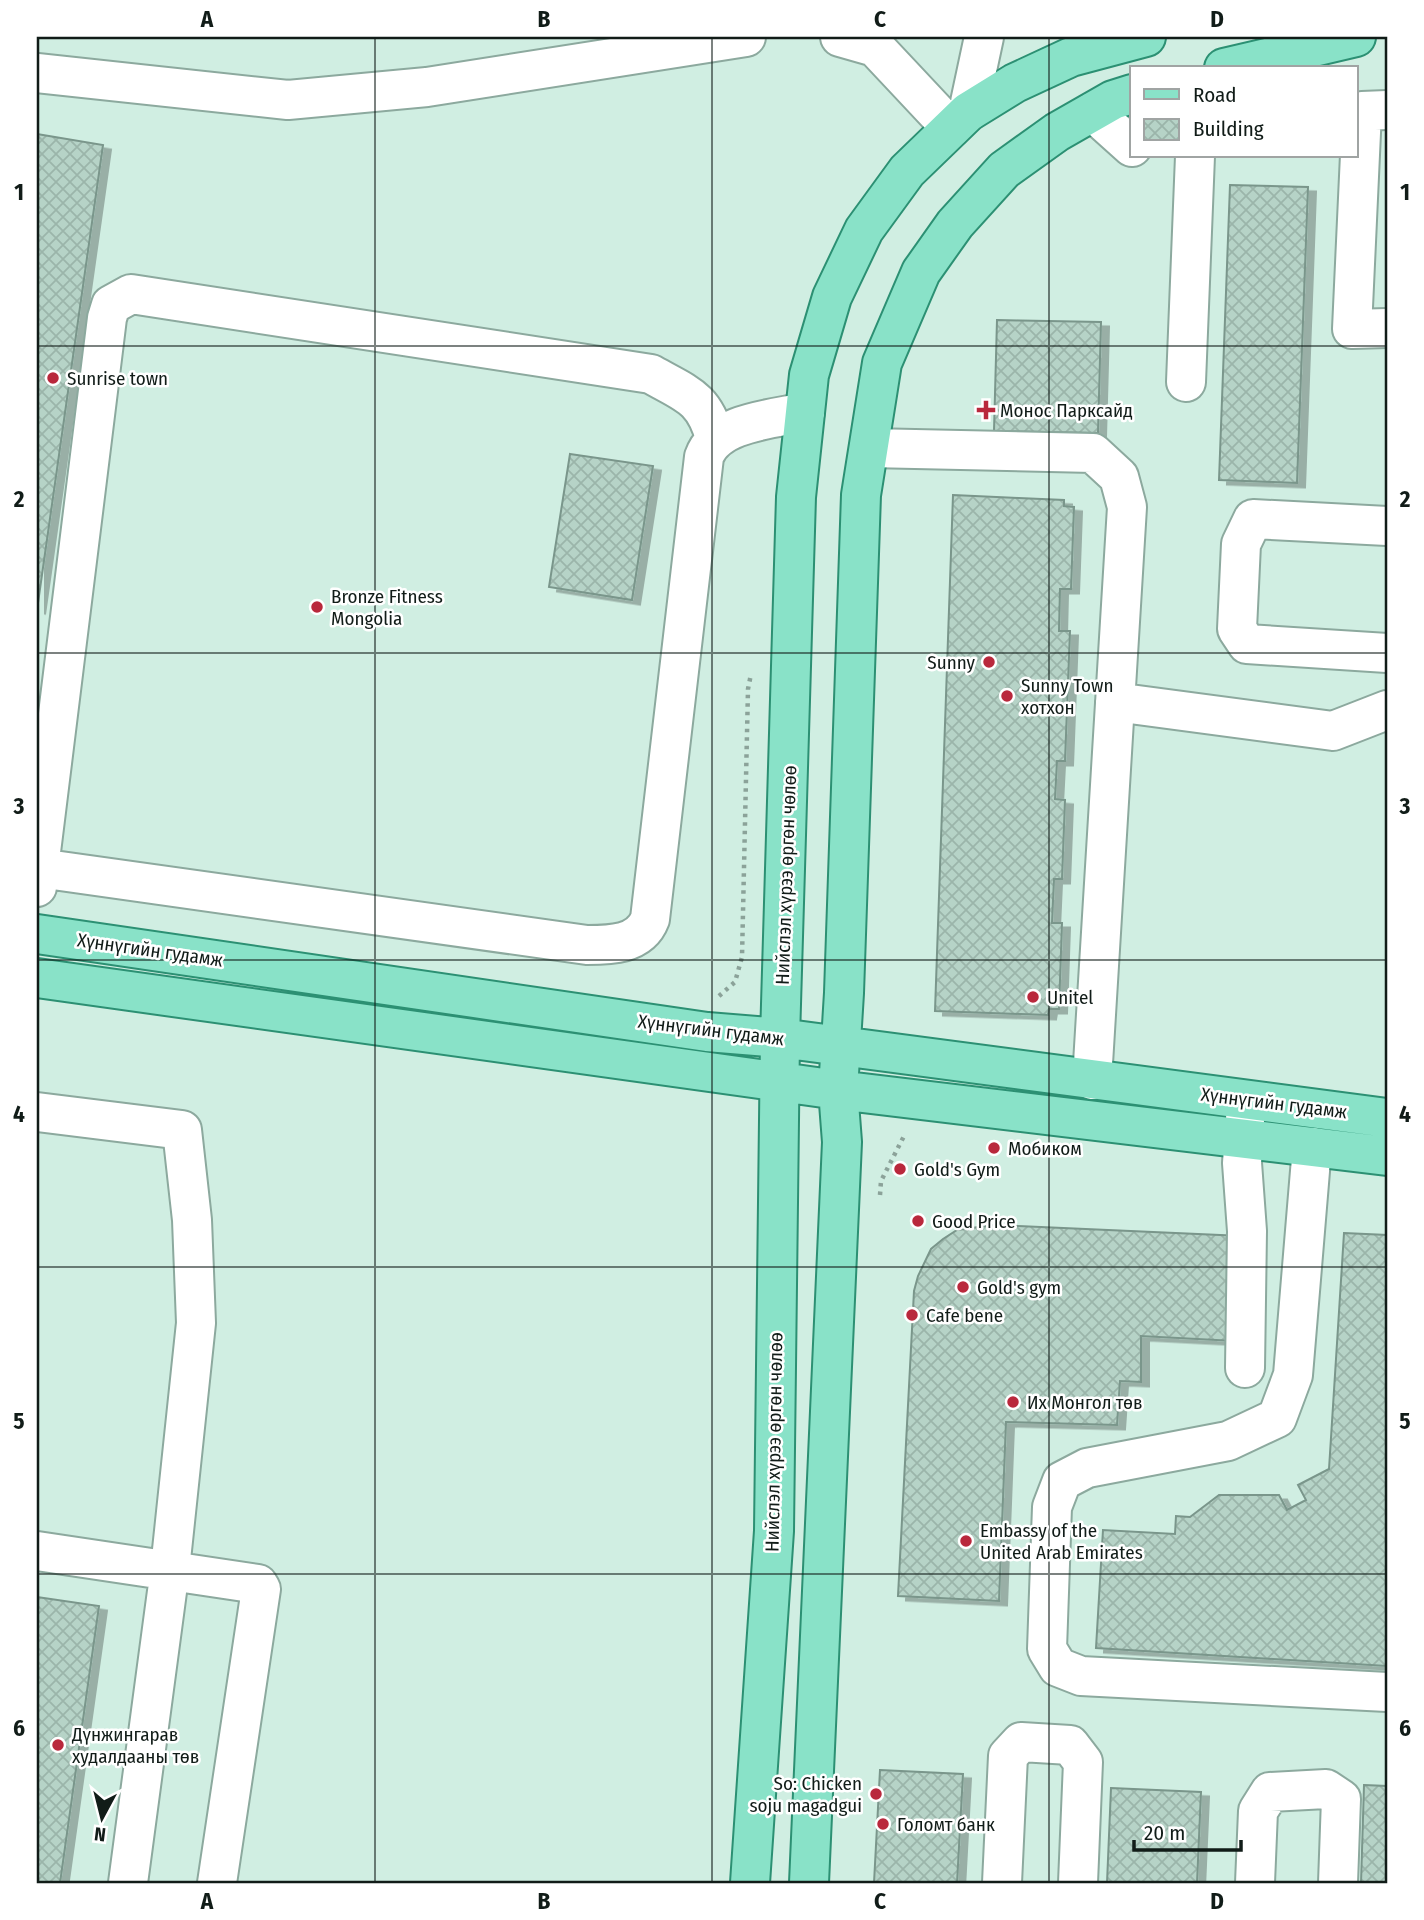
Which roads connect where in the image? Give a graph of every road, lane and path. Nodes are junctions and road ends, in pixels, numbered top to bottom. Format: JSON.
{"nodes":[{"id":1,"x":746,"y":37,"type":"edge"},
{"id":2,"x":840,"y":37,"type":"edge"},
{"id":3,"x":984,"y":37,"type":"edge"},
{"id":4,"x":1146,"y":37,"type":"edge"},
{"id":5,"x":1356,"y":37,"type":"edge"},
{"id":6,"x":1264,"y":63,"type":"edge"},
{"id":7,"x":1240,"y":66,"type":"edge"},
{"id":8,"x":42,"y":83,"type":"edge"},
{"id":9,"x":1130,"y":95,"type":"edge"},
{"id":10,"x":1387,"y":110,"type":"edge"},
{"id":11,"x":1093,"y":112,"type":"junction"},
{"id":12,"x":960,"y":120,"type":"junction"},
{"id":13,"x":1130,"y":145,"type":"edge"},
{"id":14,"x":1195,"y":158,"type":"edge"},
{"id":15,"x":1387,"y":328,"type":"edge"},
{"id":16,"x":1186,"y":382,"type":"dead end"},
{"id":17,"x":805,"y":412,"type":"junction"},
{"id":18,"x":715,"y":438,"type":"junction"},
{"id":19,"x":869,"y":448,"type":"junction"},
{"id":20,"x":1387,"y":526,"type":"edge"},
{"id":21,"x":1387,"y":653,"type":"edge"},
{"id":22,"x":1115,"y":702,"type":"junction"},
{"id":23,"x":1387,"y":710,"type":"edge"},
{"id":24,"x":38,"y":878,"type":"edge"},
{"id":25,"x":37,"y":934,"type":"edge"},
{"id":26,"x":37,"y":978,"type":"edge"},
{"id":27,"x":780,"y":1038,"type":"junction"},
{"id":28,"x":840,"y":1047,"type":"junction"},
{"id":29,"x":780,"y":1080,"type":"junction"},
{"id":30,"x":1092,"y":1080,"type":"junction"},
{"id":31,"x":838,"y":1090,"type":"junction"},
{"id":32,"x":1247,"y":1100,"type":"junction"},
{"id":33,"x":37,"y":1112,"type":"edge"},
{"id":34,"x":1387,"y":1118,"type":"edge"},
{"id":35,"x":1244,"y":1138,"type":"junction"},
{"id":36,"x":1312,"y":1147,"type":"junction"},
{"id":37,"x":1387,"y":1156,"type":"edge"},
{"id":38,"x":1245,"y":1368,"type":"dead end"},
{"id":39,"x":37,"y":1551,"type":"edge"},
{"id":40,"x":170,"y":1569,"type":"junction"},
{"id":41,"x":1387,"y":1692,"type":"edge"},
{"id":42,"x":128,"y":1883,"type":"edge"},
{"id":43,"x":217,"y":1883,"type":"edge"},
{"id":44,"x":750,"y":1883,"type":"edge"},
{"id":45,"x":809,"y":1883,"type":"edge"},
{"id":46,"x":1002,"y":1883,"type":"edge"},
{"id":47,"x":1078,"y":1883,"type":"edge"},
{"id":48,"x":1255,"y":1883,"type":"edge"},
{"id":49,"x":1338,"y":1883,"type":"edge"}],
"edges":[{"from":1,"to":8,"type":"street"},
{"from":2,"to":12,"type":"street"},
{"from":3,"to":12,"type":"street"},
{"from":4,"to":12,"type":"main road","name":"Нийслэл хүрээ өргөн чөлөө"},
{"from":5,"to":6,"type":"main road"},
{"from":6,"to":7,"type":"main road"},
{"from":9,"to":11,"type":"main road"},
{"from":10,"to":15,"type":"street"},
{"from":11,"to":13,"type":"street"},
{"from":11,"to":19,"type":"main road"},
{"from":12,"to":17,"type":"main road","name":"Нийслэл хүрээ өргөн чөлөө"},
{"from":14,"to":16,"type":"street"},
{"from":17,"to":18,"type":"street"},
{"from":17,"to":27,"type":"main road","name":"Нийслэл хүрээ өргөн чөлөө"},
{"from":18,"to":24,"type":"street"},
{"from":18,"to":24,"type":"street"},
{"from":19,"to":22,"type":"street"},
{"from":19,"to":28,"type":"main road"},
{"from":20,"to":21,"type":"street"},
{"from":22,"to":23,"type":"street"},
{"from":22,"to":30,"type":"street"},
{"from":25,"to":27,"type":"main road","name":"Хүннүгийн гудамж"},
{"from":26,"to":29,"type":"main road","name":"Хүннүгийн гудамж"},
{"from":27,"to":28,"type":"main road","name":"Хүннүгийн гудамж"},
{"from":27,"to":29,"type":"main road","name":"Нийслэл хүрээ өргөн чөлөө"},
{"from":28,"to":30,"type":"main road","name":"Хүннүгийн гудамж"},
{"from":28,"to":31,"type":"main road"},
{"from":29,"to":31,"type":"main road","name":"Хүннүгийн гудамж"},
{"from":29,"to":44,"type":"main road","name":"Нийслэл хүрээ өргөн чөлөө"},
{"from":30,"to":32,"type":"main road","name":"Хүннүгийн гудамж"},
{"from":31,"to":35,"type":"main road","name":"Хүннүгийн гудамж"},
{"from":31,"to":45,"type":"main road"},
{"from":32,"to":34,"type":"main road","name":"Хүннүгийн гудамж"},
{"from":32,"to":35,"type":"street"},
{"from":33,"to":40,"type":"street"},
{"from":35,"to":36,"type":"main road","name":"Хүннүгийн гудамж"},
{"from":35,"to":38,"type":"street"},
{"from":36,"to":37,"type":"main road","name":"Хүннүгийн гудамж"},
{"from":36,"to":41,"type":"street"},
{"from":39,"to":40,"type":"street"},
{"from":40,"to":42,"type":"street"},
{"from":40,"to":43,"type":"street"},
{"from":46,"to":47,"type":"street"},
{"from":48,"to":49,"type":"street"}]}
